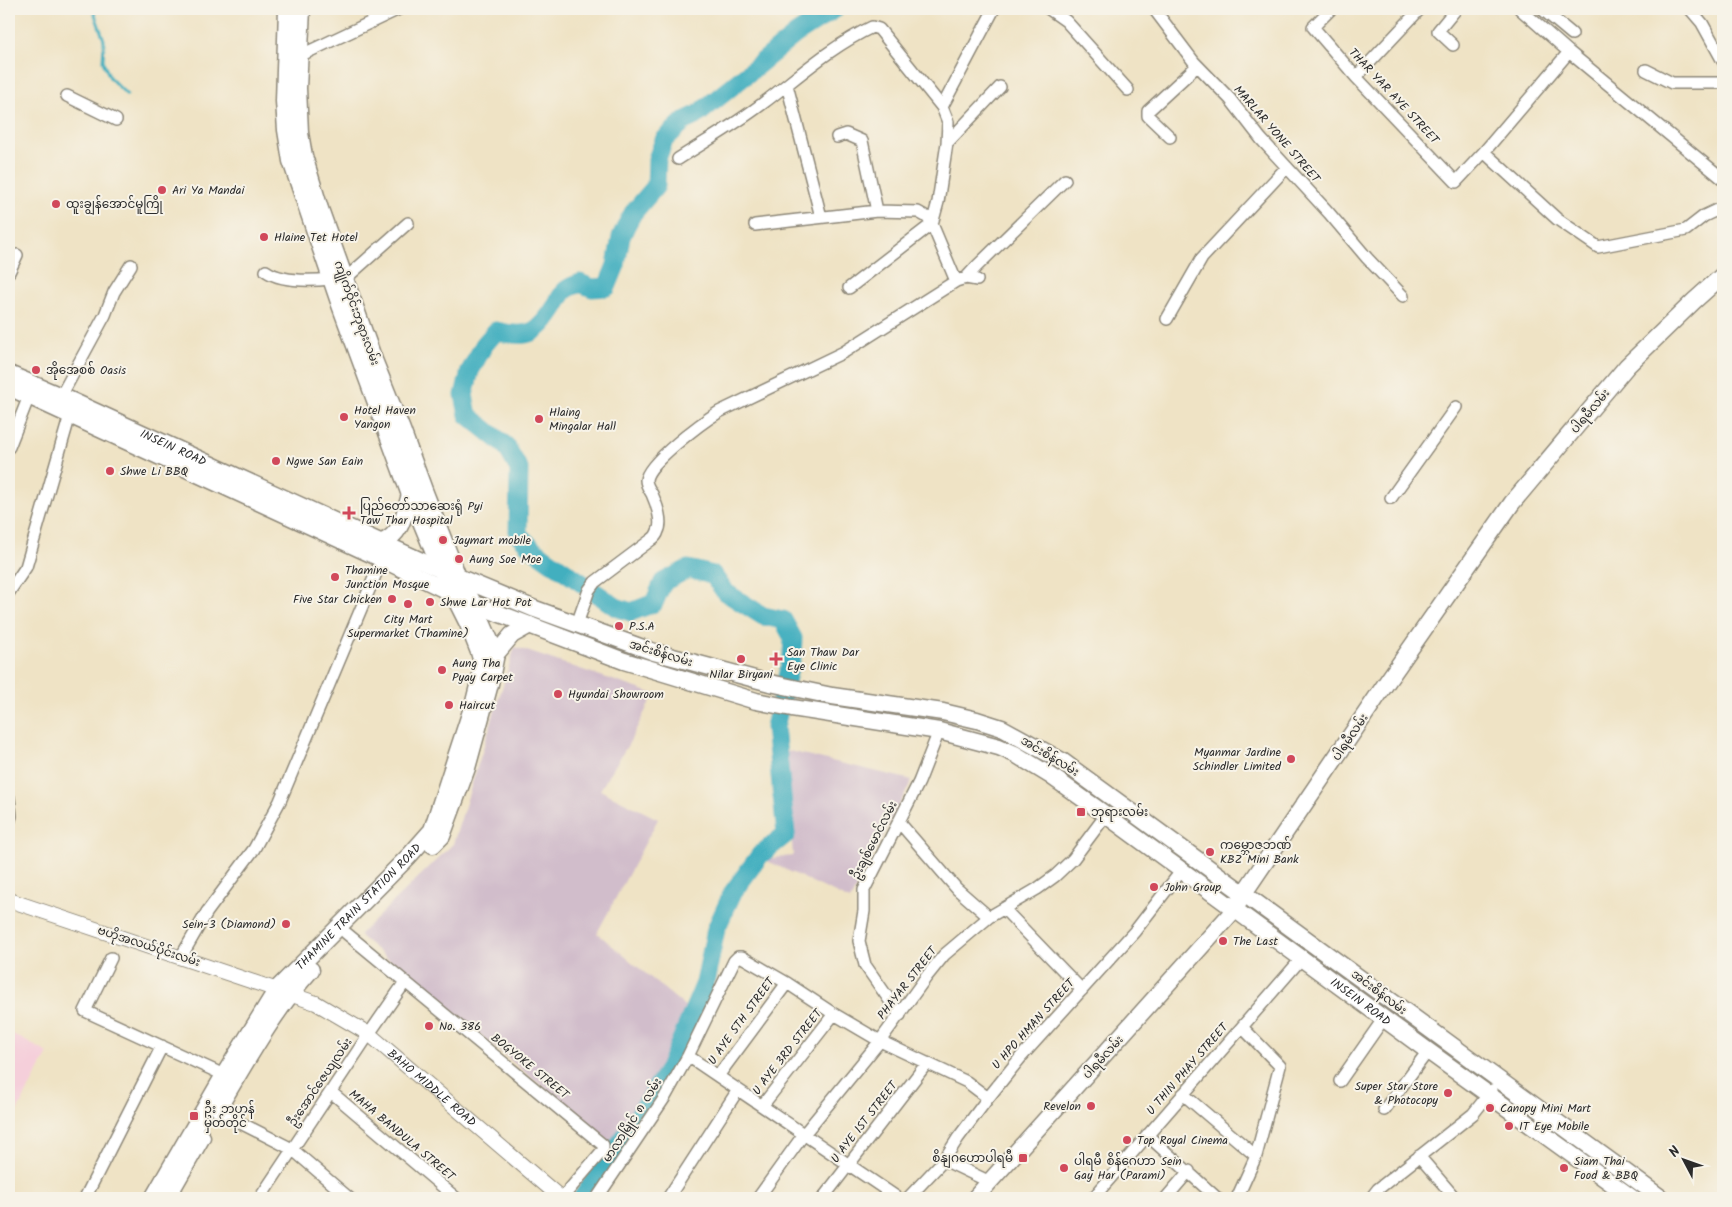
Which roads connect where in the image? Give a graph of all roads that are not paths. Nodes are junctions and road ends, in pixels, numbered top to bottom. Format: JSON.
{"nodes":[{"id":1,"x":286,"y":9,"type":"edge"},
{"id":2,"x":302,"y":9,"type":"edge"},
{"id":3,"x":399,"y":9,"type":"edge"},
{"id":4,"x":994,"y":9,"type":"edge"},
{"id":5,"x":1154,"y":9,"type":"edge"},
{"id":6,"x":1332,"y":9,"type":"edge"},
{"id":7,"x":1420,"y":9,"type":"edge"},
{"id":8,"x":1456,"y":9,"type":"edge"},
{"id":9,"x":1520,"y":9,"type":"edge"},
{"id":10,"x":1542,"y":9,"type":"edge"},
{"id":11,"x":1690,"y":9,"type":"edge"},
{"id":12,"x":1053,"y":10,"type":"edge"},
{"id":13,"x":1572,"y":34,"type":"dead end"},
{"id":14,"x":1453,"y":45,"type":"dead end"},
{"id":15,"x":1569,"y":52,"type":"junction"},
{"id":16,"x":300,"y":56,"type":"junction"},
{"id":17,"x":1723,"y":61,"type":"edge"},
{"id":18,"x":284,"y":63,"type":"junction"},
{"id":19,"x":1198,"y":66,"type":"junction"},
{"id":20,"x":1646,"y":70,"type":"dead end"},
{"id":21,"x":1356,"y":77,"type":"junction"},
{"id":22,"x":1723,"y":83,"type":"edge"},
{"id":23,"x":787,"y":84,"type":"junction"},
{"id":24,"x":1000,"y":87,"type":"dead end"},
{"id":25,"x":1128,"y":90,"type":"dead end"},
{"id":26,"x":67,"y":96,"type":"dead end"},
{"id":27,"x":942,"y":106,"type":"junction"},
{"id":28,"x":116,"y":120,"type":"dead end"},
{"id":29,"x":837,"y":137,"type":"dead end"},
{"id":30,"x":1170,"y":137,"type":"dead end"},
{"id":31,"x":947,"y":144,"type":"junction"},
{"id":32,"x":1484,"y":152,"type":"junction"},
{"id":33,"x":678,"y":159,"type":"dead end"},
{"id":34,"x":1287,"y":168,"type":"junction"},
{"id":35,"x":1723,"y":179,"type":"edge"},
{"id":36,"x":1065,"y":180,"type":"dead end"},
{"id":37,"x":1723,"y":207,"type":"edge"},
{"id":38,"x":877,"y":211,"type":"junction"},
{"id":39,"x":821,"y":217,"type":"junction"},
{"id":40,"x":408,"y":223,"type":"dead end"},
{"id":41,"x":932,"y":224,"type":"junction"},
{"id":42,"x":755,"y":225,"type":"dead end"},
{"id":43,"x":17,"y":254,"type":"dead end"},
{"id":44,"x":131,"y":265,"type":"dead end"},
{"id":45,"x":266,"y":271,"type":"dead end"},
{"id":46,"x":9,"y":272,"type":"edge"},
{"id":47,"x":1723,"y":275,"type":"edge"},
{"id":48,"x":338,"y":279,"type":"junction"},
{"id":49,"x":966,"y":280,"type":"junction"},
{"id":50,"x":849,"y":288,"type":"dead end"},
{"id":51,"x":1403,"y":296,"type":"dead end"},
{"id":52,"x":1167,"y":319,"type":"dead end"},
{"id":53,"x":9,"y":374,"type":"edge"},
{"id":54,"x":9,"y":387,"type":"edge"},
{"id":55,"x":31,"y":390,"type":"junction"},
{"id":56,"x":61,"y":396,"type":"junction"},
{"id":57,"x":1456,"y":407,"type":"dead end"},
{"id":58,"x":70,"y":415,"type":"junction"},
{"id":59,"x":9,"y":447,"type":"edge"},
{"id":60,"x":410,"y":495,"type":"junction"},
{"id":61,"x":1391,"y":498,"type":"dead end"},
{"id":62,"x":338,"y":522,"type":"joint"},
{"id":63,"x":382,"y":542,"type":"junction"},
{"id":64,"x":382,"y":559,"type":"junction"},
{"id":65,"x":441,"y":570,"type":"junction"},
{"id":66,"x":458,"y":577,"type":"junction"},
{"id":67,"x":9,"y":592,"type":"edge"},
{"id":68,"x":452,"y":593,"type":"junction"},
{"id":69,"x":474,"y":604,"type":"junction"},
{"id":70,"x":576,"y":624,"type":"junction"},
{"id":71,"x":530,"y":625,"type":"junction"},
{"id":72,"x":496,"y":654,"type":"junction"},
{"id":73,"x":911,"y":708,"type":"junction"},
{"id":74,"x":907,"y":726,"type":"junction"},
{"id":75,"x":939,"y":731,"type":"junction"},
{"id":76,"x":9,"y":798,"type":"edge"},
{"id":77,"x":1106,"y":815,"type":"junction"},
{"id":78,"x":9,"y":822,"type":"edge"},
{"id":79,"x":899,"y":822,"type":"junction"},
{"id":80,"x":1182,"y":870,"type":"junction"},
{"id":81,"x":1244,"y":893,"type":"junction"},
{"id":82,"x":9,"y":900,"type":"edge"},
{"id":83,"x":1004,"y":909,"type":"junction"},
{"id":84,"x":1235,"y":909,"type":"junction"},
{"id":85,"x":989,"y":917,"type":"junction"},
{"id":86,"x":346,"y":933,"type":"junction"},
{"id":87,"x":181,"y":957,"type":"junction"},
{"id":88,"x":111,"y":958,"type":"dead end"},
{"id":89,"x":1302,"y":958,"type":"junction"},
{"id":90,"x":405,"y":982,"type":"junction"},
{"id":91,"x":787,"y":983,"type":"junction"},
{"id":92,"x":1082,"y":990,"type":"junction"},
{"id":93,"x":283,"y":992,"type":"junction"},
{"id":94,"x":834,"y":1014,"type":"junction"},
{"id":95,"x":900,"y":1015,"type":"junction"},
{"id":96,"x":1384,"y":1018,"type":"junction"},
{"id":97,"x":1242,"y":1027,"type":"junction"},
{"id":98,"x":369,"y":1034,"type":"junction"},
{"id":99,"x":880,"y":1041,"type":"junction"},
{"id":100,"x":162,"y":1046,"type":"junction"},
{"id":101,"x":1428,"y":1051,"type":"junction"},
{"id":102,"x":688,"y":1056,"type":"junction"},
{"id":103,"x":927,"y":1063,"type":"junction"},
{"id":104,"x":224,"y":1075,"type":"junction"},
{"id":105,"x":718,"y":1076,"type":"junction"},
{"id":106,"x":1499,"y":1080,"type":"junction"},
{"id":107,"x":1340,"y":1081,"type":"dead end"},
{"id":108,"x":738,"y":1090,"type":"junction"},
{"id":109,"x":331,"y":1092,"type":"junction"},
{"id":110,"x":221,"y":1093,"type":"junction"},
{"id":111,"x":1182,"y":1094,"type":"junction"},
{"id":112,"x":1488,"y":1094,"type":"junction"},
{"id":113,"x":988,"y":1098,"type":"junction"},
{"id":114,"x":762,"y":1106,"type":"junction"},
{"id":115,"x":1384,"y":1110,"type":"dead end"},
{"id":116,"x":217,"y":1111,"type":"junction"},
{"id":117,"x":804,"y":1134,"type":"junction"},
{"id":118,"x":1147,"y":1135,"type":"junction"},
{"id":119,"x":292,"y":1149,"type":"junction"},
{"id":120,"x":1256,"y":1156,"type":"junction"},
{"id":121,"x":1419,"y":1156,"type":"junction"},
{"id":122,"x":944,"y":1160,"type":"junction"},
{"id":123,"x":849,"y":1164,"type":"junction"},
{"id":124,"x":1189,"y":1171,"type":"junction"},
{"id":125,"x":1632,"y":1178,"type":"junction"},
{"id":126,"x":990,"y":1182,"type":"junction"},
{"id":127,"x":1624,"y":1196,"type":"edge"},
{"id":128,"x":85,"y":1198,"type":"edge"},
{"id":129,"x":153,"y":1198,"type":"edge"},
{"id":130,"x":167,"y":1198,"type":"edge"},
{"id":131,"x":260,"y":1198,"type":"edge"},
{"id":132,"x":349,"y":1198,"type":"edge"},
{"id":133,"x":456,"y":1198,"type":"edge"},
{"id":134,"x":562,"y":1198,"type":"edge"},
{"id":135,"x":597,"y":1198,"type":"edge"},
{"id":136,"x":668,"y":1198,"type":"edge"},
{"id":137,"x":758,"y":1198,"type":"edge"},
{"id":138,"x":823,"y":1198,"type":"edge"},
{"id":139,"x":898,"y":1198,"type":"edge"},
{"id":140,"x":908,"y":1198,"type":"edge"},
{"id":141,"x":975,"y":1198,"type":"edge"},
{"id":142,"x":1095,"y":1198,"type":"edge"},
{"id":143,"x":1166,"y":1198,"type":"edge"},
{"id":144,"x":1217,"y":1198,"type":"edge"},
{"id":145,"x":1237,"y":1198,"type":"edge"},
{"id":146,"x":1371,"y":1198,"type":"edge"},
{"id":147,"x":1455,"y":1198,"type":"edge"},
{"id":148,"x":1661,"y":1198,"type":"edge"}],
"edges":[{"from":1,"to":18,"type":"main road","name":"ကျိုက်ဝိုင်းဘုရားလမ်း"},
{"from":2,"to":16,"type":"main road","name":"ကျိုက်ဝိုင်းဘုရားလမ်း"},
{"from":3,"to":16,"type":"street"},
{"from":4,"to":27,"type":"street"},
{"from":5,"to":19,"type":"street","name":"MARLAR YONE STREET"},
{"from":6,"to":21,"type":"street","name":"THAR YAR AYE STREET"},
{"from":7,"to":21,"type":"street"},
{"from":8,"to":14,"type":"street"},
{"from":9,"to":15,"type":"street"},
{"from":10,"to":13,"type":"street"},
{"from":11,"to":17,"type":"street"},
{"from":12,"to":25,"type":"street"},
{"from":15,"to":32,"type":"street"},
{"from":15,"to":35,"type":"street"},
{"from":16,"to":18,"type":"street"},
{"from":16,"to":48,"type":"main road","name":"ကျိုက်ဝိုင်းဘုရားလမ်း"},
{"from":18,"to":48,"type":"main road","name":"ကျိုက်ဝိုင်းဘုရားလမ်း"},
{"from":19,"to":30,"type":"street"},
{"from":19,"to":34,"type":"street","name":"MARLAR YONE STREET"},
{"from":20,"to":22,"type":"street"},
{"from":21,"to":32,"type":"street","name":"THAR YAR AYE STREET"},
{"from":23,"to":27,"type":"street"},
{"from":23,"to":33,"type":"street"},
{"from":23,"to":39,"type":"street"},
{"from":24,"to":31,"type":"street"},
{"from":26,"to":28,"type":"street"},
{"from":27,"to":31,"type":"street"},
{"from":29,"to":38,"type":"street"},
{"from":31,"to":41,"type":"street"},
{"from":32,"to":37,"type":"street"},
{"from":34,"to":51,"type":"street","name":"MARLAR YONE STREET"},
{"from":34,"to":52,"type":"street"},
{"from":36,"to":49,"type":"street"},
{"from":38,"to":39,"type":"street"},
{"from":38,"to":41,"type":"street"},
{"from":39,"to":42,"type":"street"},
{"from":40,"to":48,"type":"street"},
{"from":41,"to":49,"type":"street"},
{"from":41,"to":50,"type":"street"},
{"from":43,"to":46,"type":"street"},
{"from":44,"to":56,"type":"street"},
{"from":45,"to":48,"type":"street"},
{"from":47,"to":81,"type":"main road","name":"ပါရမီလမ်း"},
{"from":48,"to":60,"type":"main road","name":"ကျိုက်ဝိုင်းဘုရားလမ်း"},
{"from":48,"to":66,"type":"main road","name":"ကျိုက်ဝိုင်းဘုရားလမ်း"},
{"from":49,"to":70,"type":"street"},
{"from":53,"to":55,"type":"main road","name":"INSEIN ROAD"},
{"from":54,"to":55,"type":"main road"},
{"from":55,"to":56,"type":"main road","name":"INSEIN ROAD"},
{"from":55,"to":58,"type":"main road"},
{"from":55,"to":59,"type":"street"},
{"from":56,"to":62,"type":"main road","name":"INSEIN ROAD"},
{"from":57,"to":61,"type":"street"},
{"from":58,"to":64,"type":"main road"},
{"from":58,"to":67,"type":"street"},
{"from":60,"to":63,"type":"main road"},
{"from":60,"to":65,"type":"main road","name":"ကျိုက်ဝိုင်းဘုရားလမ်း"},
{"from":62,"to":63,"type":"main road","name":"အင်းစိန်လမ်း"},
{"from":63,"to":65,"type":"main road","name":"အင်းစိန်လမ်း"},
{"from":64,"to":68,"type":"main road"},
{"from":64,"to":87,"type":"street"},
{"from":65,"to":66,"type":"main road","name":"အင်းစိန်လမ်း"},
{"from":65,"to":68,"type":"main road","name":"THAMINE TRAIN STATION ROAD"},
{"from":66,"to":69,"type":"main road","name":"ကျိုက်ဝိုင်းဘုရားလမ်း"},
{"from":66,"to":70,"type":"main road","name":"အင်းစိန်လမ်း"},
{"from":68,"to":69,"type":"main road","name":"အင်းစိန်လမ်း"},
{"from":68,"to":93,"type":"main road","name":"THAMINE TRAIN STATION ROAD"},
{"from":69,"to":71,"type":"main road","name":"အင်းစိန်လမ်း"},
{"from":69,"to":72,"type":"main road"},
{"from":70,"to":73,"type":"main road","name":"အင်းစိန်လမ်း"},
{"from":71,"to":72,"type":"main road"},
{"from":71,"to":74,"type":"main road","name":"အင်းစိန်လမ်း"},
{"from":72,"to":86,"type":"main road","name":"THAMINE TRAIN STATION ROAD"},
{"from":73,"to":74,"type":"main road"},
{"from":73,"to":81,"type":"main road","name":"အင်းစိန်လမ်း"},
{"from":74,"to":75,"type":"main road","name":"အင်းစိန်လမ်း"},
{"from":75,"to":77,"type":"main road","name":"အင်းစိန်လမ်း"},
{"from":75,"to":79,"type":"street","name":"ဦးချစ်မောင်လမ်း"},
{"from":76,"to":78,"type":"street"},
{"from":77,"to":80,"type":"main road","name":"အင်းစိန်လမ်း"},
{"from":77,"to":83,"type":"street","name":"PHAYAR STREET"},
{"from":79,"to":85,"type":"street"},
{"from":79,"to":95,"type":"street","name":"ဦးချစ်မောင်လမ်း"},
{"from":80,"to":84,"type":"main road","name":"အင်းစိန်လမ်း"},
{"from":80,"to":92,"type":"street","name":"U HPO HMAN STREET"},
{"from":81,"to":84,"type":"main road","name":"ပါရမီလမ်း"},
{"from":81,"to":106,"type":"main road","name":"အင်းစိန်လမ်း"},
{"from":82,"to":87,"type":"street","name":"ဗဟိုအလယ်ပိုင်းလမ်း"},
{"from":83,"to":85,"type":"street","name":"PHAYAR STREET"},
{"from":83,"to":92,"type":"street"},
{"from":84,"to":89,"type":"main road","name":"INSEIN ROAD"},
{"from":84,"to":126,"type":"main road","name":"ပါရမီလမ်း"},
{"from":85,"to":95,"type":"street","name":"PHAYAR STREET"},
{"from":86,"to":90,"type":"street","name":"BOGYOKE STREET"},
{"from":86,"to":93,"type":"main road","name":"THAMINE TRAIN STATION ROAD"},
{"from":87,"to":93,"type":"street","name":"ဗဟိုအလယ်ပိုင်းလမ်း"},
{"from":88,"to":100,"type":"street"},
{"from":89,"to":96,"type":"main road","name":"INSEIN ROAD"},
{"from":89,"to":97,"type":"street","name":"U THIN PHAY STREET"},
{"from":90,"to":98,"type":"street","name":"ဦးအောင်ဇေယျလမ်း"},
{"from":90,"to":134,"type":"street","name":"BOGYOKE STREET"},
{"from":91,"to":94,"type":"street"},
{"from":91,"to":102,"type":"street","name":"မာလာမြိုင် ၈ လမ်း"},
{"from":91,"to":105,"type":"street","name":"U AYE 5TH STREET"},
{"from":92,"to":113,"type":"street","name":"U HPO HMAN STREET"},
{"from":93,"to":98,"type":"street","name":"BAHO MIDDLE ROAD"},
{"from":93,"to":104,"type":"main road","name":"THAMINE TRAIN STATION ROAD"},
{"from":93,"to":110,"type":"main road","name":"THAMINE TRAIN STATION ROAD"},
{"from":94,"to":99,"type":"street"},
{"from":94,"to":114,"type":"street","name":"U AYE 3RD STREET"},
{"from":95,"to":99,"type":"street","name":"PHAYAR STREET"},
{"from":96,"to":101,"type":"main road","name":"INSEIN ROAD"},
{"from":96,"to":107,"type":"street"},
{"from":97,"to":111,"type":"street","name":"U THIN PHAY STREET"},
{"from":97,"to":120,"type":"street"},
{"from":98,"to":109,"type":"street","name":"ဦးအောင်ဇေယျလမ်း"},
{"from":98,"to":134,"type":"street","name":"BAHO MIDDLE ROAD"},
{"from":99,"to":103,"type":"street"},
{"from":99,"to":117,"type":"street","name":"PHAYAR STREET"},
{"from":100,"to":104,"type":"street"},
{"from":100,"to":128,"type":"street"},
{"from":101,"to":112,"type":"main road","name":"INSEIN ROAD"},
{"from":101,"to":115,"type":"street"},
{"from":102,"to":105,"type":"street"},
{"from":102,"to":135,"type":"street","name":"မာလာမြိုင် ၈ လမ်း"},
{"from":103,"to":113,"type":"street"},
{"from":103,"to":123,"type":"street","name":"U AYE 1ST STREET"},
{"from":104,"to":110,"type":"main road","name":"THAMINE TRAIN STATION ROAD"},
{"from":105,"to":108,"type":"street"},
{"from":106,"to":112,"type":"street"},
{"from":106,"to":125,"type":"main road","name":"အင်းစိန်လမ်း"},
{"from":108,"to":114,"type":"street"},
{"from":108,"to":136,"type":"street"},
{"from":109,"to":119,"type":"street","name":"ဦးအောင်ဇေယျလမ်း"},
{"from":109,"to":133,"type":"street","name":"MAHA BANDULA STREET"},
{"from":110,"to":116,"type":"main road","name":"THAMINE TRAIN STATION ROAD"},
{"from":110,"to":129,"type":"main road","name":"THAMINE TRAIN STATION ROAD"},
{"from":111,"to":118,"type":"street","name":"U THIN PHAY STREET"},
{"from":111,"to":120,"type":"street"},
{"from":112,"to":121,"type":"street"},
{"from":112,"to":127,"type":"main road"},
{"from":113,"to":122,"type":"street","name":"U HPO HMAN STREET"},
{"from":114,"to":117,"type":"street"},
{"from":116,"to":119,"type":"street"},
{"from":116,"to":130,"type":"main road","name":"THAMINE TRAIN STATION ROAD"},
{"from":117,"to":123,"type":"street"},
{"from":117,"to":137,"type":"street","name":"PHAYAR STREET"},
{"from":118,"to":124,"type":"street"},
{"from":118,"to":142,"type":"street","name":"U THIN PHAY STREET"},
{"from":119,"to":131,"type":"street","name":"ဦးအောင်ဇေယျလမ်း"},
{"from":119,"to":132,"type":"street"},
{"from":120,"to":145,"type":"street"},
{"from":121,"to":146,"type":"street"},
{"from":121,"to":147,"type":"street"},
{"from":122,"to":126,"type":"street"},
{"from":122,"to":140,"type":"street","name":"U HPO HMAN STREET"},
{"from":123,"to":138,"type":"street","name":"U AYE 1ST STREET"},
{"from":123,"to":139,"type":"street"},
{"from":124,"to":143,"type":"street"},
{"from":124,"to":144,"type":"street"},
{"from":125,"to":127,"type":"street"},
{"from":125,"to":148,"type":"main road","name":"အင်းစိန်လမ်း"},
{"from":126,"to":141,"type":"main road","name":"ပါရမီလမ်း"}]}
